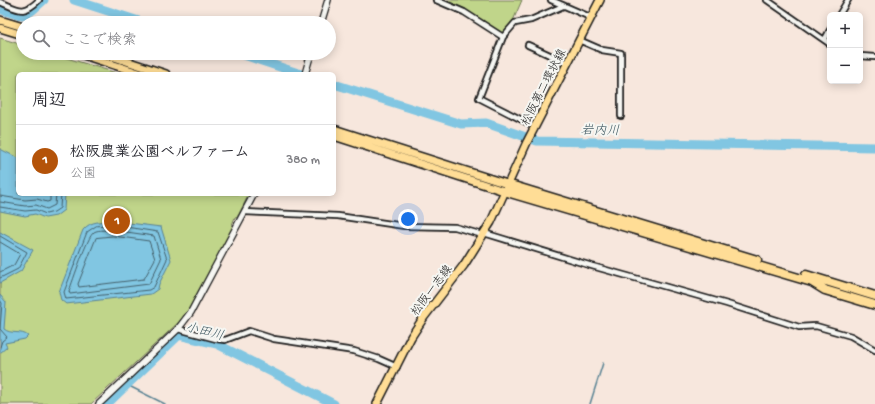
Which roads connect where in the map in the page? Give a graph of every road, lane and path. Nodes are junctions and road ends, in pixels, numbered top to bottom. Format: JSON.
{"nodes":[{"id":1,"x":39,"y":0,"type":"edge"},
{"id":2,"x":328,"y":0,"type":"edge"},
{"id":3,"x":436,"y":0,"type":"edge"},
{"id":4,"x":551,"y":0,"type":"edge"},
{"id":5,"x":600,"y":0,"type":"edge"},
{"id":6,"x":767,"y":0,"type":"edge"},
{"id":7,"x":848,"y":0,"type":"edge"},
{"id":8,"x":0,"y":2,"type":"edge"},
{"id":9,"x":563,"y":6,"type":"junction"},
{"id":10,"x":841,"y":12,"type":"edge"},
{"id":11,"x":323,"y":16,"type":"edge"},
{"id":12,"x":590,"y":17,"type":"junction"},
{"id":13,"x":0,"y":20,"type":"edge"},
{"id":14,"x":16,"y":25,"type":"edge"},
{"id":15,"x":0,"y":28,"type":"edge"},
{"id":16,"x":16,"y":33,"type":"edge"},
{"id":17,"x":827,"y":36,"type":"edge"},
{"id":18,"x":503,"y":37,"type":"junction"},
{"id":19,"x":579,"y":40,"type":"junction"},
{"id":20,"x":825,"y":40,"type":"joint"},
{"id":21,"x":528,"y":45,"type":"dead end"},
{"id":22,"x":863,"y":56,"type":"edge"},
{"id":23,"x":875,"y":57,"type":"edge"},
{"id":24,"x":99,"y":60,"type":"edge"},
{"id":25,"x":123,"y":60,"type":"edge"},
{"id":26,"x":309,"y":60,"type":"edge"},
{"id":27,"x":567,"y":63,"type":"junction"},
{"id":28,"x":136,"y":72,"type":"edge"},
{"id":29,"x":160,"y":72,"type":"edge"},
{"id":30,"x":306,"y":72,"type":"edge"},
{"id":31,"x":621,"y":116,"type":"dead end"},
{"id":32,"x":530,"y":124,"type":"dead end"},
{"id":33,"x":336,"y":130,"type":"edge"},
{"id":34,"x":336,"y":137,"type":"edge"},
{"id":35,"x":505,"y":188,"type":"junction"},
{"id":36,"x":253,"y":196,"type":"edge"},
{"id":37,"x":245,"y":212,"type":"junction"},
{"id":38,"x":484,"y":234,"type":"junction"},
{"id":39,"x":875,"y":296,"type":"edge"},
{"id":40,"x":875,"y":305,"type":"edge"},
{"id":41,"x":178,"y":329,"type":"junction"},
{"id":42,"x":875,"y":350,"type":"edge"},
{"id":43,"x":397,"y":367,"type":"junction"},
{"id":44,"x":99,"y":404,"type":"edge"},
{"id":45,"x":377,"y":404,"type":"edge"}],
"edges":[{"from":1,"to":8,"type":"street"},
{"from":2,"to":11,"type":"street"},
{"from":3,"to":18,"type":"street"},
{"from":4,"to":9,"type":"street"},
{"from":5,"to":12,"type":"main road","name":"松阪第二環状線"},
{"from":6,"to":20,"type":"street"},
{"from":7,"to":10,"type":"street"},
{"from":9,"to":12,"type":"street"},
{"from":9,"to":18,"type":"street"},
{"from":12,"to":19,"type":"main road","name":"松阪第二環状線"},
{"from":13,"to":14,"type":"main road"},
{"from":15,"to":16,"type":"main road"},
{"from":17,"to":20,"type":"street"},
{"from":18,"to":32,"type":"street"},
{"from":19,"to":27,"type":"main road","name":"松阪第二環状線"},
{"from":19,"to":31,"type":"street"},
{"from":21,"to":27,"type":"street"},
{"from":22,"to":23,"type":"street"},
{"from":24,"to":28,"type":"main road"},
{"from":25,"to":29,"type":"main road"},
{"from":26,"to":30,"type":"street"},
{"from":27,"to":35,"type":"main road","name":"松阪第二環状線"},
{"from":33,"to":35,"type":"main road"},
{"from":34,"to":35,"type":"main road"},
{"from":35,"to":38,"type":"main road","name":"松阪一志線"},
{"from":35,"to":39,"type":"highway"},
{"from":35,"to":40,"type":"highway"},
{"from":36,"to":37,"type":"street"},
{"from":37,"to":38,"type":"street"},
{"from":37,"to":41,"type":"street"},
{"from":38,"to":42,"type":"street"},
{"from":38,"to":43,"type":"main road","name":"松阪一志線"},
{"from":41,"to":43,"type":"street"},
{"from":41,"to":44,"type":"street"},
{"from":43,"to":45,"type":"main road","name":"松阪一志線"}]}
